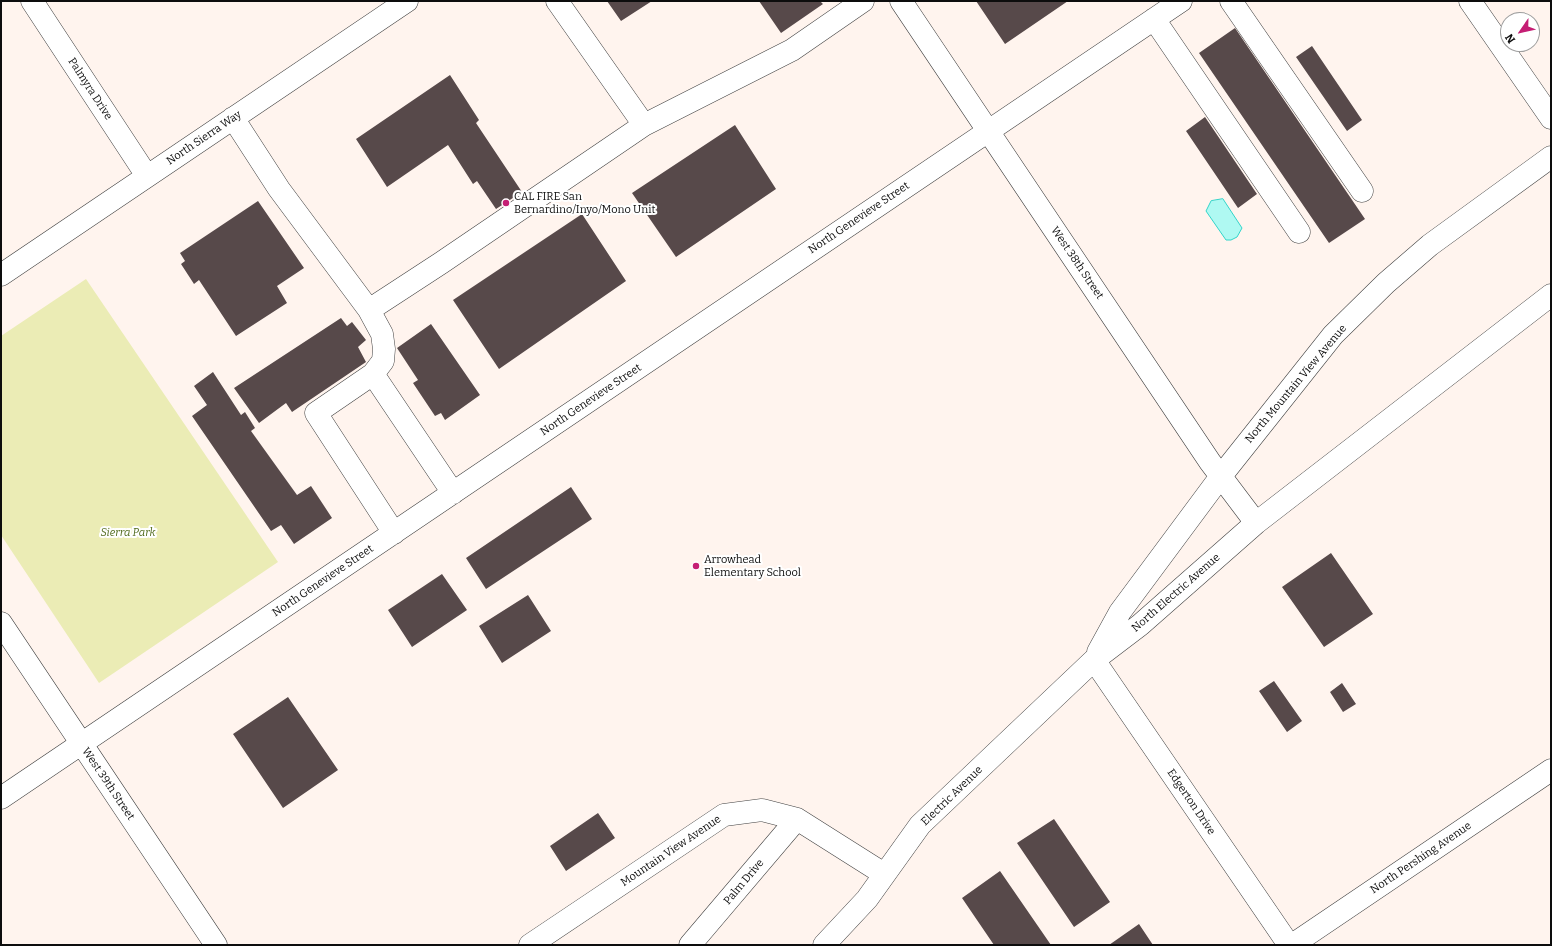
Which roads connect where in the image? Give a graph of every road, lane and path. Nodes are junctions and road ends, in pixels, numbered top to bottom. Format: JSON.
{"nodes":[{"id":1,"x":32,"y":1,"type":"edge"},
{"id":2,"x":406,"y":1,"type":"edge"},
{"id":3,"x":557,"y":1,"type":"edge"},
{"id":4,"x":863,"y":1,"type":"edge"},
{"id":5,"x":901,"y":1,"type":"edge"},
{"id":6,"x":1181,"y":1,"type":"edge"},
{"id":7,"x":1231,"y":1,"type":"edge"},
{"id":8,"x":1470,"y":1,"type":"edge"},
{"id":9,"x":1154,"y":19,"type":"junction"},
{"id":10,"x":233,"y":118,"type":"junction"},
{"id":11,"x":1551,"y":118,"type":"edge"},
{"id":12,"x":644,"y":124,"type":"junction"},
{"id":13,"x":988,"y":131,"type":"junction"},
{"id":14,"x":1551,"y":157,"type":"edge"},
{"id":15,"x":147,"y":176,"type":"junction"},
{"id":16,"x":1362,"y":191,"type":"dead end"},
{"id":17,"x":1300,"y":232,"type":"dead end"},
{"id":18,"x":1,"y":275,"type":"edge"},
{"id":19,"x":1551,"y":295,"type":"edge"},
{"id":20,"x":369,"y":310,"type":"junction"},
{"id":21,"x":373,"y":374,"type":"junction"},
{"id":22,"x":1221,"y":476,"type":"junction"},
{"id":23,"x":453,"y":493,"type":"junction"},
{"id":24,"x":1256,"y":523,"type":"junction"},
{"id":25,"x":394,"y":533,"type":"junction"},
{"id":26,"x":1,"y":623,"type":"edge"},
{"id":27,"x":1094,"y":660,"type":"junction"},
{"id":28,"x":82,"y":744,"type":"junction"},
{"id":29,"x":1551,"y":770,"type":"edge"},
{"id":30,"x":1,"y":798,"type":"edge"},
{"id":31,"x":797,"y":819,"type":"junction"},
{"id":32,"x":884,"y":874,"type":"junction"},
{"id":33,"x":216,"y":945,"type":"edge"},
{"id":34,"x":530,"y":945,"type":"edge"},
{"id":35,"x":690,"y":945,"type":"edge"},
{"id":36,"x":824,"y":945,"type":"edge"},
{"id":37,"x":1289,"y":945,"type":"edge"},
{"id":38,"x":1292,"y":945,"type":"edge"}],
"edges":[{"from":1,"to":15,"type":"street","name":"Palmyra Drive"},
{"from":2,"to":10,"type":"street","name":"North Sierra Way"},
{"from":3,"to":12,"type":"street"},
{"from":4,"to":12,"type":"street"},
{"from":5,"to":13,"type":"street","name":"West 38th Street"},
{"from":6,"to":9,"type":"street","name":"North Genevieve Street"},
{"from":7,"to":16,"type":"street"},
{"from":8,"to":11,"type":"street"},
{"from":9,"to":13,"type":"street","name":"North Genevieve Street"},
{"from":9,"to":17,"type":"street"},
{"from":10,"to":15,"type":"street","name":"North Sierra Way"},
{"from":10,"to":20,"type":"street"},
{"from":12,"to":20,"type":"street"},
{"from":13,"to":22,"type":"street","name":"West 38th Street"},
{"from":13,"to":23,"type":"street","name":"North Genevieve Street"},
{"from":14,"to":22,"type":"street","name":"North Mountain View Avenue"},
{"from":15,"to":18,"type":"street","name":"North Sierra Way"},
{"from":19,"to":24,"type":"street"},
{"from":20,"to":21,"type":"street"},
{"from":21,"to":23,"type":"street"},
{"from":21,"to":25,"type":"street"},
{"from":22,"to":24,"type":"street","name":"West 38th Street"},
{"from":22,"to":27,"type":"street","name":"North Mountain View Avenue"},
{"from":23,"to":25,"type":"street","name":"North Genevieve Street"},
{"from":24,"to":27,"type":"street","name":"North Electric Avenue"},
{"from":25,"to":28,"type":"street","name":"North Genevieve Street"},
{"from":26,"to":28,"type":"street","name":"West 39th Street"},
{"from":27,"to":32,"type":"street","name":"Electric Avenue"},
{"from":27,"to":37,"type":"street","name":"Edgerton Drive"},
{"from":28,"to":30,"type":"street","name":"North Genevieve Street"},
{"from":28,"to":33,"type":"street","name":"West 39th Street"},
{"from":29,"to":38,"type":"street","name":"North Pershing Avenue"},
{"from":31,"to":32,"type":"street","name":"Mountain View Avenue"},
{"from":31,"to":34,"type":"street","name":"Mountain View Avenue"},
{"from":31,"to":35,"type":"street","name":"Palm Drive"},
{"from":32,"to":36,"type":"street","name":"Electric Avenue"}]}
